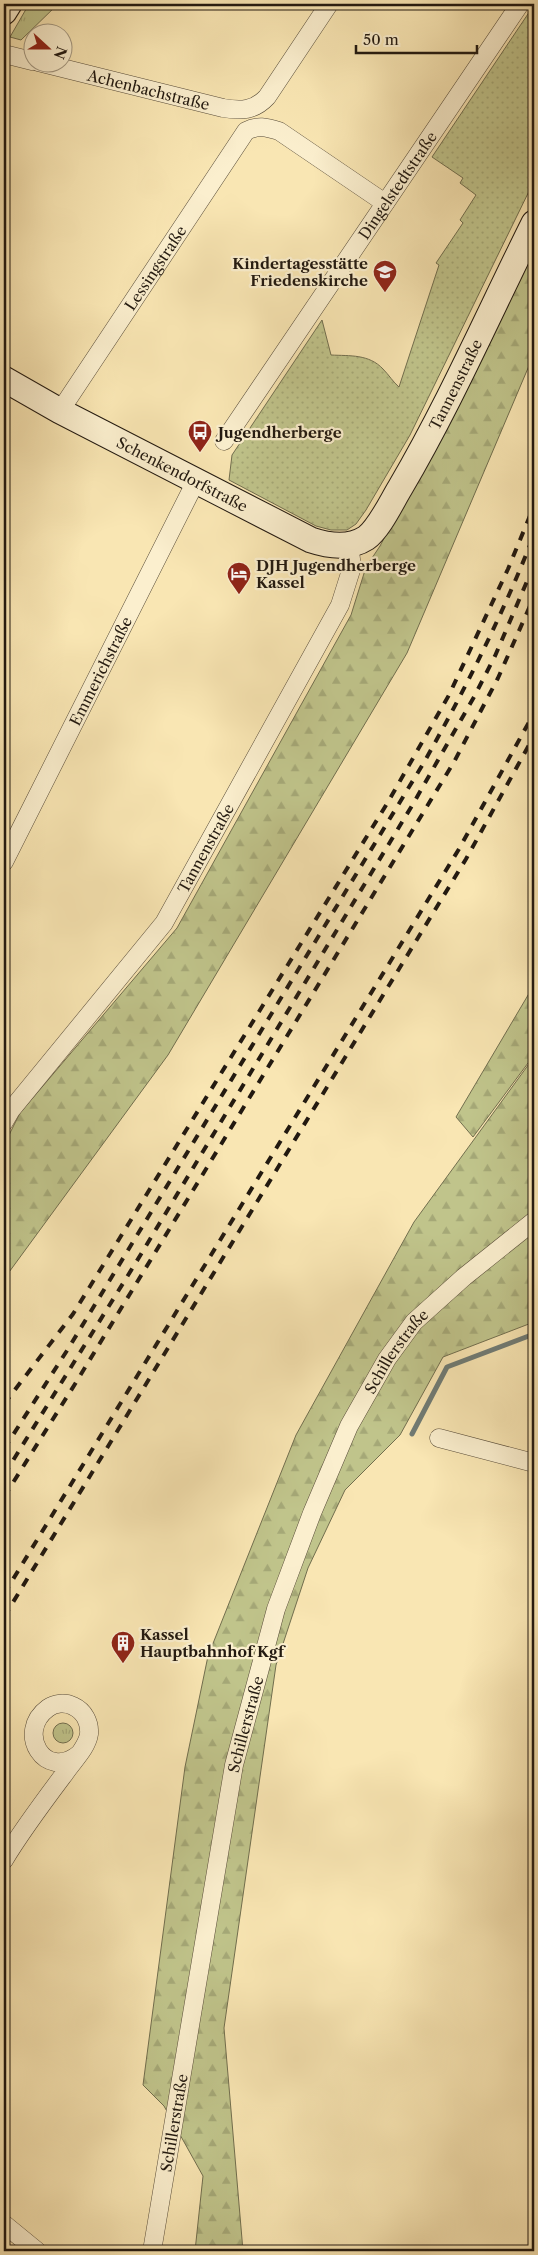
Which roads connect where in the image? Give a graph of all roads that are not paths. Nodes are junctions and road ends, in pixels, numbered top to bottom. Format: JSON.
{"nodes":[{"id":1,"x":9,"y":4,"type":"edge"},
{"id":2,"x":329,"y":4,"type":"edge"},
{"id":3,"x":520,"y":4,"type":"edge"},
{"id":4,"x":4,"y":12,"type":"edge"},
{"id":5,"x":4,"y":54,"type":"edge"},
{"id":6,"x":22,"y":58,"type":"edge"},
{"id":7,"x":72,"y":70,"type":"edge"},
{"id":8,"x":385,"y":203,"type":"junction"},
{"id":9,"x":534,"y":223,"type":"edge"},
{"id":10,"x":4,"y":379,"type":"edge"},
{"id":11,"x":60,"y":411,"type":"junction"},
{"id":12,"x":224,"y":440,"type":"dead end"},
{"id":13,"x":196,"y":481,"type":"junction"},
{"id":14,"x":358,"y":541,"type":"junction"},
{"id":15,"x":4,"y":862,"type":"edge"},
{"id":16,"x":4,"y":1122,"type":"edge"},
{"id":17,"x":534,"y":1221,"type":"edge"},
{"id":18,"x":439,"y":1438,"type":"dead end"},
{"id":19,"x":534,"y":1463,"type":"edge"},
{"id":20,"x":79,"y":1754,"type":"dead end"},
{"id":21,"x":4,"y":1860,"type":"edge"},
{"id":22,"x":4,"y":2224,"type":"edge"},
{"id":23,"x":37,"y":2251,"type":"edge"},
{"id":24,"x":152,"y":2251,"type":"edge"}],
"edges":[{"from":1,"to":4,"type":"street"},
{"from":2,"to":7,"type":"street","name":"Achenbachstraße"},
{"from":3,"to":8,"type":"street","name":"Dingelstedtstraße"},
{"from":5,"to":6,"type":"street"},
{"from":8,"to":11,"type":"street","name":"Lessingstraße"},
{"from":8,"to":12,"type":"street","name":"Dingelstedtstraße"},
{"from":9,"to":14,"type":"street","name":"Tannenstraße"},
{"from":10,"to":11,"type":"street","name":"Schenkendorfstraße"},
{"from":11,"to":13,"type":"street","name":"Schenkendorfstraße"},
{"from":13,"to":14,"type":"street","name":"Schenkendorfstraße"},
{"from":13,"to":15,"type":"street","name":"Emmerichstraße"},
{"from":14,"to":16,"type":"street","name":"Tannenstraße"},
{"from":17,"to":24,"type":"street","name":"Schillerstraße"},
{"from":18,"to":19,"type":"street"},
{"from":20,"to":21,"type":"street"},
{"from":22,"to":23,"type":"street"}]}
